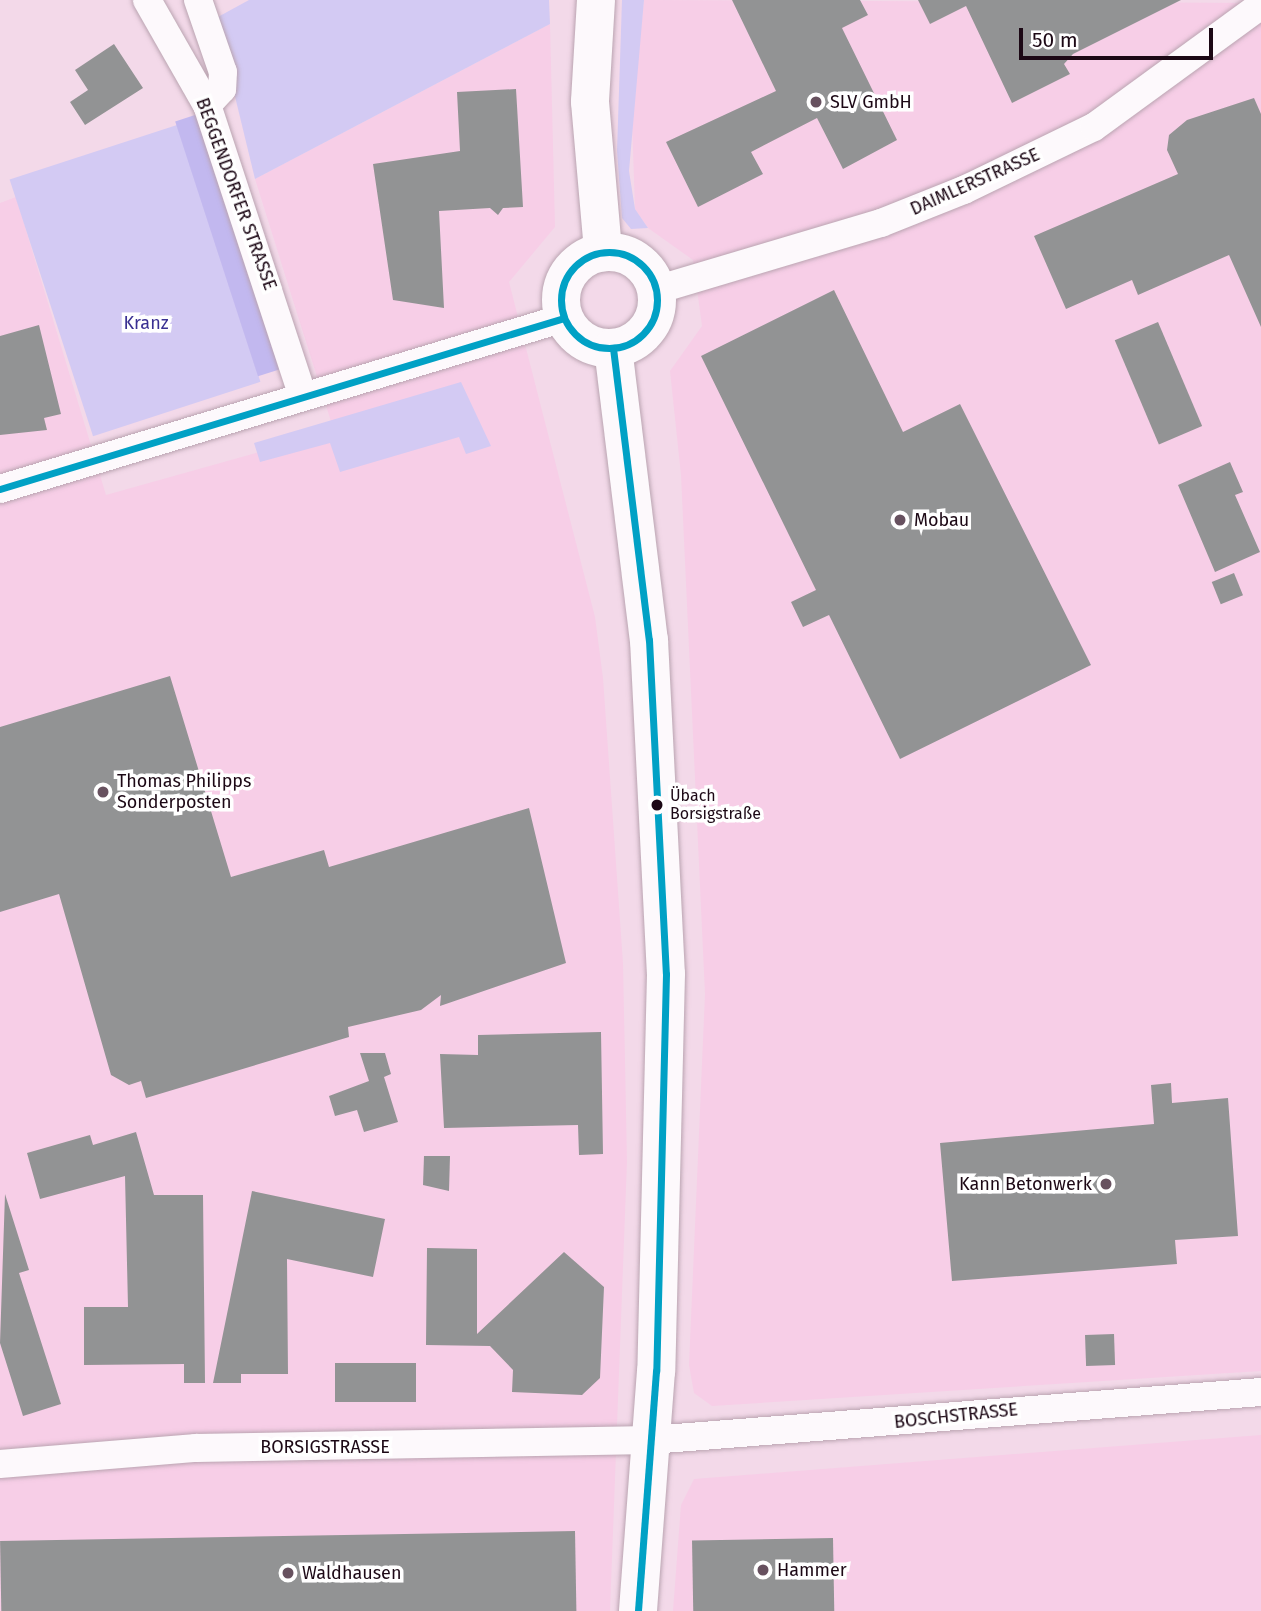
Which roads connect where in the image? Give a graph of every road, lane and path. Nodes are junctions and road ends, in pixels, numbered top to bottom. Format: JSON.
{"nodes":[{"id":1,"x":147,"y":0,"type":"edge"},
{"id":2,"x":198,"y":0,"type":"edge"},
{"id":3,"x":596,"y":0,"type":"edge"},
{"id":4,"x":1261,"y":5,"type":"edge"},
{"id":5,"x":207,"y":104,"type":"junction"},
{"id":6,"x":603,"y":252,"type":"junction"},
{"id":7,"x":656,"y":290,"type":"junction"},
{"id":8,"x":564,"y":318,"type":"junction"},
{"id":9,"x":613,"y":348,"type":"junction"},
{"id":10,"x":303,"y":397,"type":"junction"},
{"id":11,"x":0,"y":489,"type":"edge"},
{"id":12,"x":1261,"y":1392,"type":"edge"},
{"id":13,"x":651,"y":1440,"type":"junction"},
{"id":14,"x":0,"y":1464,"type":"edge"},
{"id":15,"x":638,"y":1611,"type":"edge"}],
"edges":[{"from":1,"to":5,"type":"street","name":"BEGGENDORFER STRASSE"},
{"from":2,"to":5,"type":"street"},
{"from":3,"to":6,"type":"main road"},
{"from":4,"to":7,"type":"street","name":"DAIMLERSTRASSE"},
{"from":5,"to":10,"type":"street","name":"BEGGENDORFER STRASSE"},
{"from":6,"to":7,"type":"main road"},
{"from":6,"to":8,"type":"main road"},
{"from":7,"to":9,"type":"main road"},
{"from":8,"to":9,"type":"main road"},
{"from":8,"to":10,"type":"street"},
{"from":9,"to":13,"type":"main road"},
{"from":10,"to":11,"type":"street"},
{"from":12,"to":13,"type":"street","name":"BOSCHSTRASSE"},
{"from":13,"to":14,"type":"street","name":"BORSIGSTRASSE"},
{"from":13,"to":15,"type":"main road"}]}
